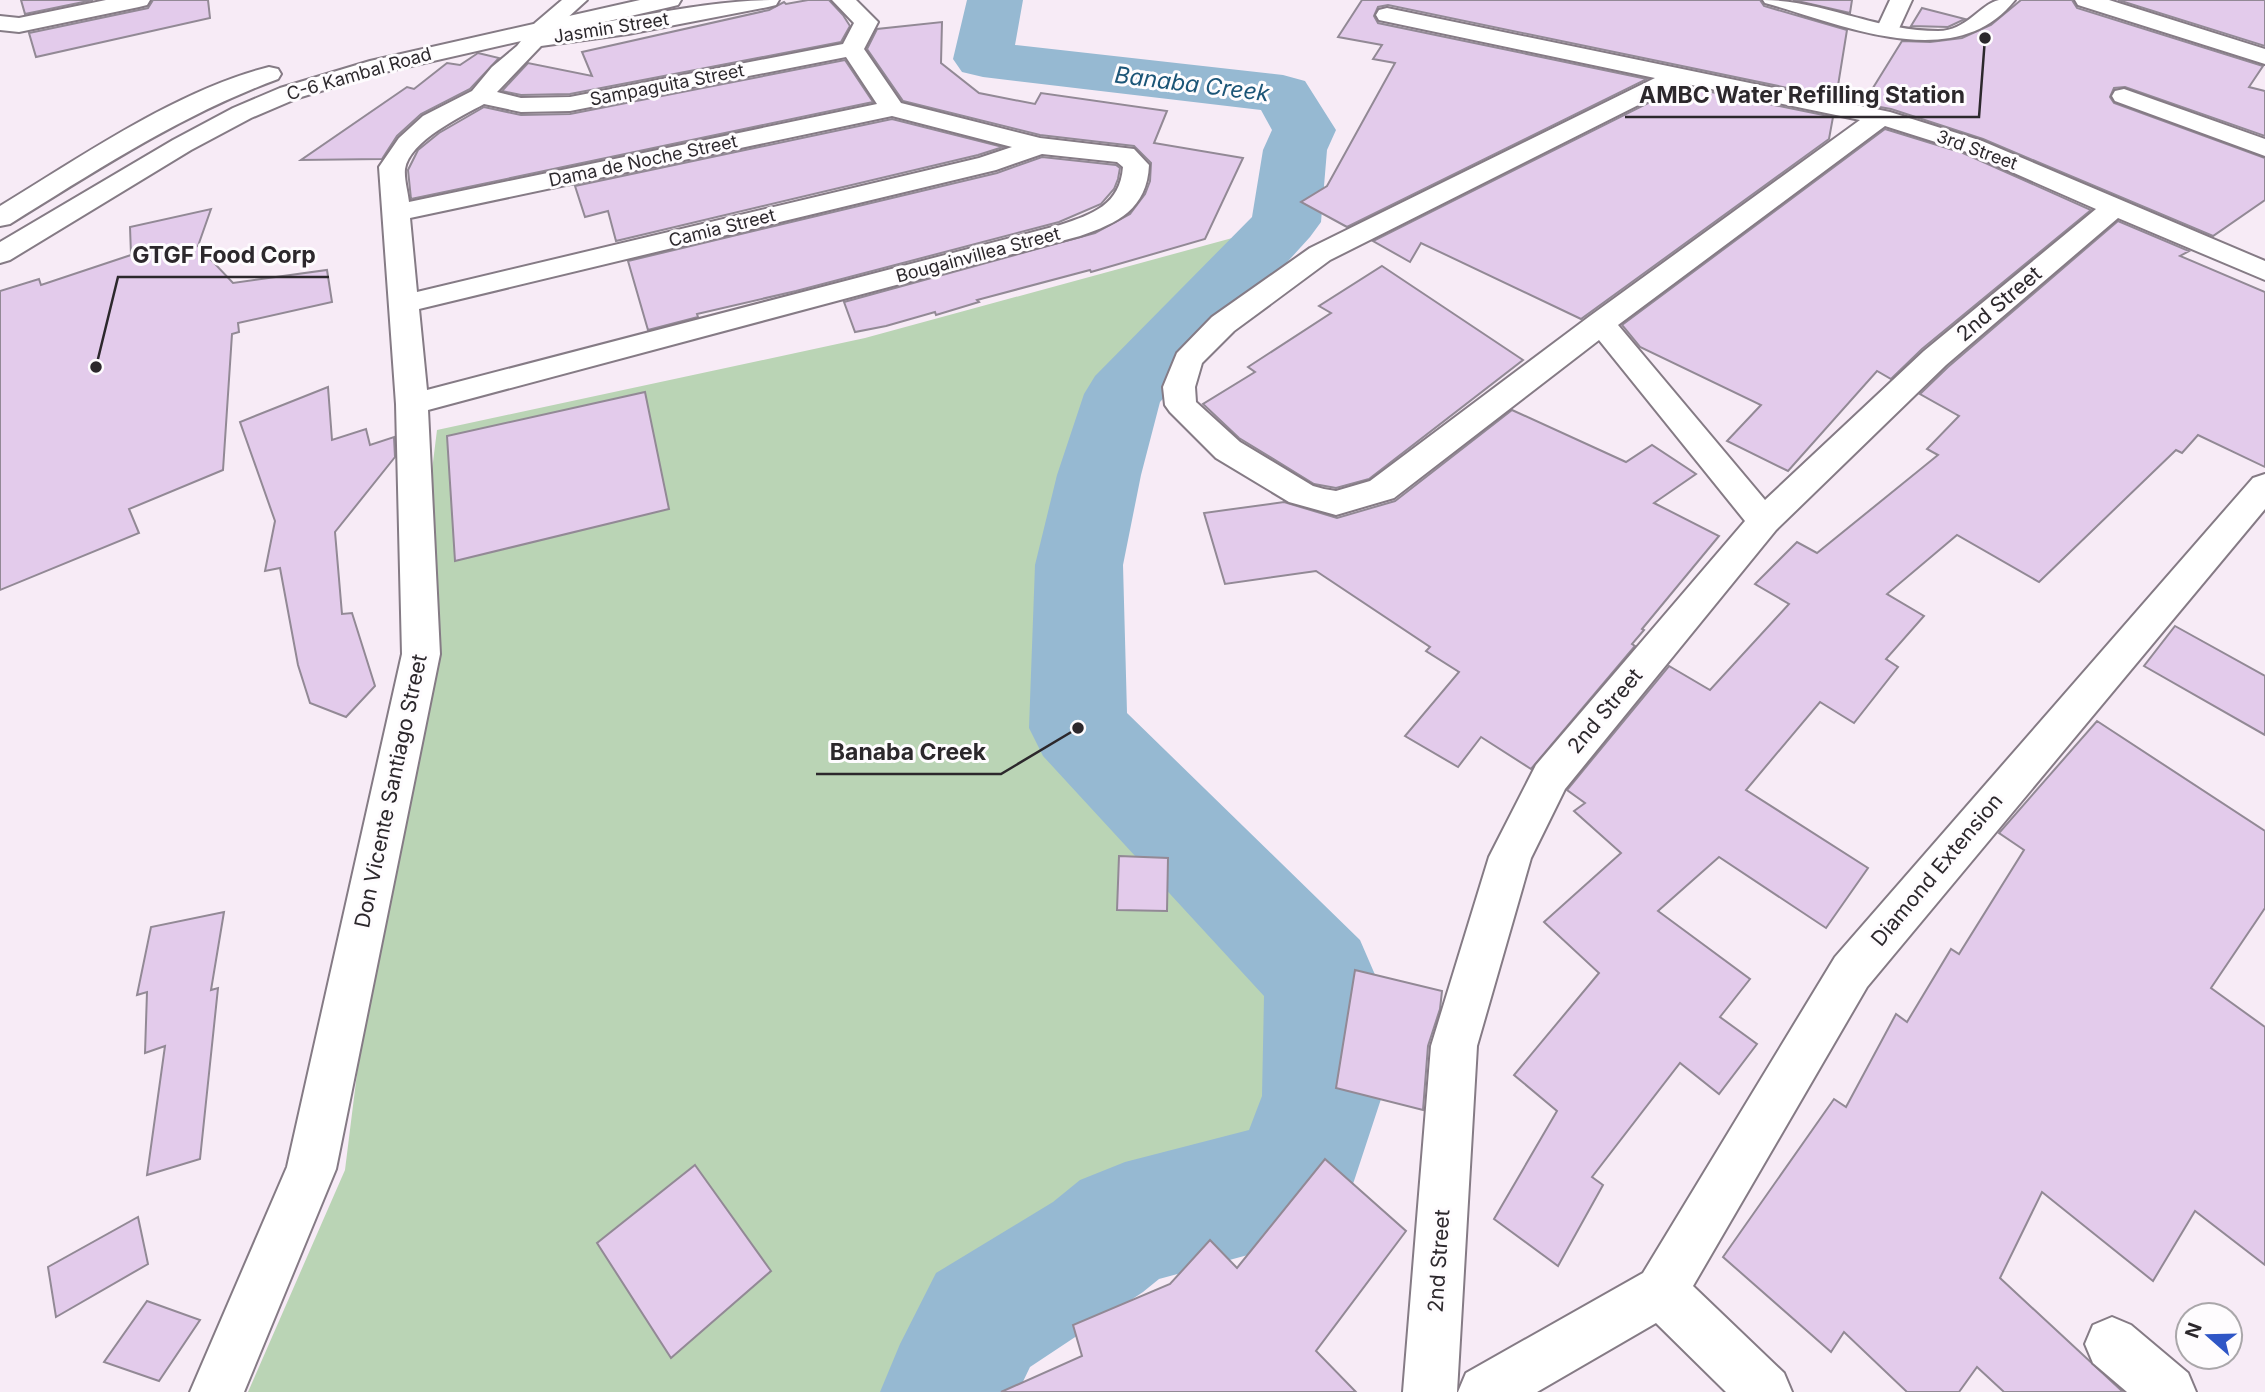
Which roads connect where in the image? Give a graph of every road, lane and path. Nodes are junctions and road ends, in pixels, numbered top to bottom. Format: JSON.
{"nodes":[{"id":1,"x":139,"y":0,"type":"edge"},
{"id":2,"x":567,"y":0,"type":"edge"},
{"id":3,"x":576,"y":0,"type":"edge"},
{"id":4,"x":670,"y":0,"type":"edge"},
{"id":5,"x":768,"y":0,"type":"edge"},
{"id":6,"x":843,"y":0,"type":"edge"},
{"id":7,"x":1771,"y":0,"type":"edge"},
{"id":8,"x":1901,"y":0,"type":"edge"},
{"id":9,"x":2007,"y":0,"type":"edge"},
{"id":10,"x":2086,"y":0,"type":"edge"},
{"id":11,"x":1387,"y":15,"type":"dead end"},
{"id":12,"x":0,"y":23,"type":"edge"},
{"id":13,"x":1888,"y":30,"type":"junction"},
{"id":14,"x":539,"y":34,"type":"junction"},
{"id":15,"x":852,"y":49,"type":"junction"},
{"id":16,"x":332,"y":55,"type":"dead end"},
{"id":17,"x":2265,"y":57,"type":"edge"},
{"id":18,"x":288,"y":68,"type":"dead end"},
{"id":19,"x":1679,"y":75,"type":"junction"},
{"id":20,"x":481,"y":96,"type":"junction"},
{"id":21,"x":2124,"y":96,"type":"dead end"},
{"id":22,"x":892,"y":108,"type":"junction"},
{"id":23,"x":1881,"y":117,"type":"junction"},
{"id":24,"x":1040,"y":146,"type":"junction"},
{"id":25,"x":2265,"y":148,"type":"edge"},
{"id":26,"x":2116,"y":206,"type":"junction"},
{"id":27,"x":395,"y":214,"type":"junction"},
{"id":28,"x":0,"y":218,"type":"edge"},
{"id":29,"x":0,"y":254,"type":"edge"},
{"id":30,"x":2265,"y":271,"type":"edge"},
{"id":31,"x":403,"y":304,"type":"junction"},
{"id":32,"x":1601,"y":323,"type":"junction"},
{"id":33,"x":412,"y":404,"type":"junction"},
{"id":34,"x":2265,"y":486,"type":"edge"},
{"id":35,"x":1763,"y":521,"type":"junction"},
{"id":36,"x":1661,"y":1291,"type":"junction"},
{"id":37,"x":2112,"y":1344,"type":"dead end"},
{"id":38,"x":217,"y":1392,"type":"edge"},
{"id":39,"x":1430,"y":1392,"type":"edge"},
{"id":40,"x":1485,"y":1392,"type":"edge"},
{"id":41,"x":1765,"y":1392,"type":"edge"},
{"id":42,"x":2169,"y":1392,"type":"edge"}],
"edges":[{"from":1,"to":12,"type":"street"},
{"from":2,"to":16,"type":"street","name":"C-6 Kambal Road"},
{"from":3,"to":14,"type":"street","name":"Don Vicente Santiago Street"},
{"from":4,"to":14,"type":"street","name":"C-6 Kambal Road"},
{"from":5,"to":14,"type":"street","name":"Jasmin Street"},
{"from":6,"to":15,"type":"street"},
{"from":7,"to":13,"type":"lane"},
{"from":8,"to":13,"type":"street"},
{"from":9,"to":13,"type":"lane"},
{"from":10,"to":17,"type":"street"},
{"from":11,"to":19,"type":"street","name":"3rd Street"},
{"from":14,"to":20,"type":"street","name":"Don Vicente Santiago Street"},
{"from":14,"to":29,"type":"street","name":"C-6 Kambal Road"},
{"from":15,"to":20,"type":"street","name":"Sampaguita Street"},
{"from":15,"to":22,"type":"street"},
{"from":18,"to":28,"type":"street","name":"C-6 Kambal Road"},
{"from":19,"to":23,"type":"street","name":"3rd Street"},
{"from":19,"to":32,"type":"street"},
{"from":20,"to":27,"type":"street","name":"Don Vicente Santiago Street"},
{"from":21,"to":25,"type":"street"},
{"from":22,"to":24,"type":"street","name":"Bougainvillea Street"},
{"from":22,"to":27,"type":"street","name":"Dama de Noche Street"},
{"from":23,"to":26,"type":"street","name":"3rd Street"},
{"from":23,"to":32,"type":"street"},
{"from":24,"to":31,"type":"street","name":"Camia Street"},
{"from":24,"to":33,"type":"street","name":"Bougainvillea Street"},
{"from":26,"to":30,"type":"street","name":"3rd Street"},
{"from":26,"to":35,"type":"street","name":"2nd Street"},
{"from":27,"to":31,"type":"street","name":"Don Vicente Santiago Street"},
{"from":31,"to":33,"type":"street","name":"Don Vicente Santiago Street"},
{"from":32,"to":35,"type":"street"},
{"from":33,"to":38,"type":"street","name":"Don Vicente Santiago Street"},
{"from":34,"to":36,"type":"street","name":"Diamond Extension"},
{"from":35,"to":39,"type":"street","name":"2nd Street"},
{"from":36,"to":40,"type":"street"},
{"from":36,"to":41,"type":"street"},
{"from":37,"to":42,"type":"street"}]}
